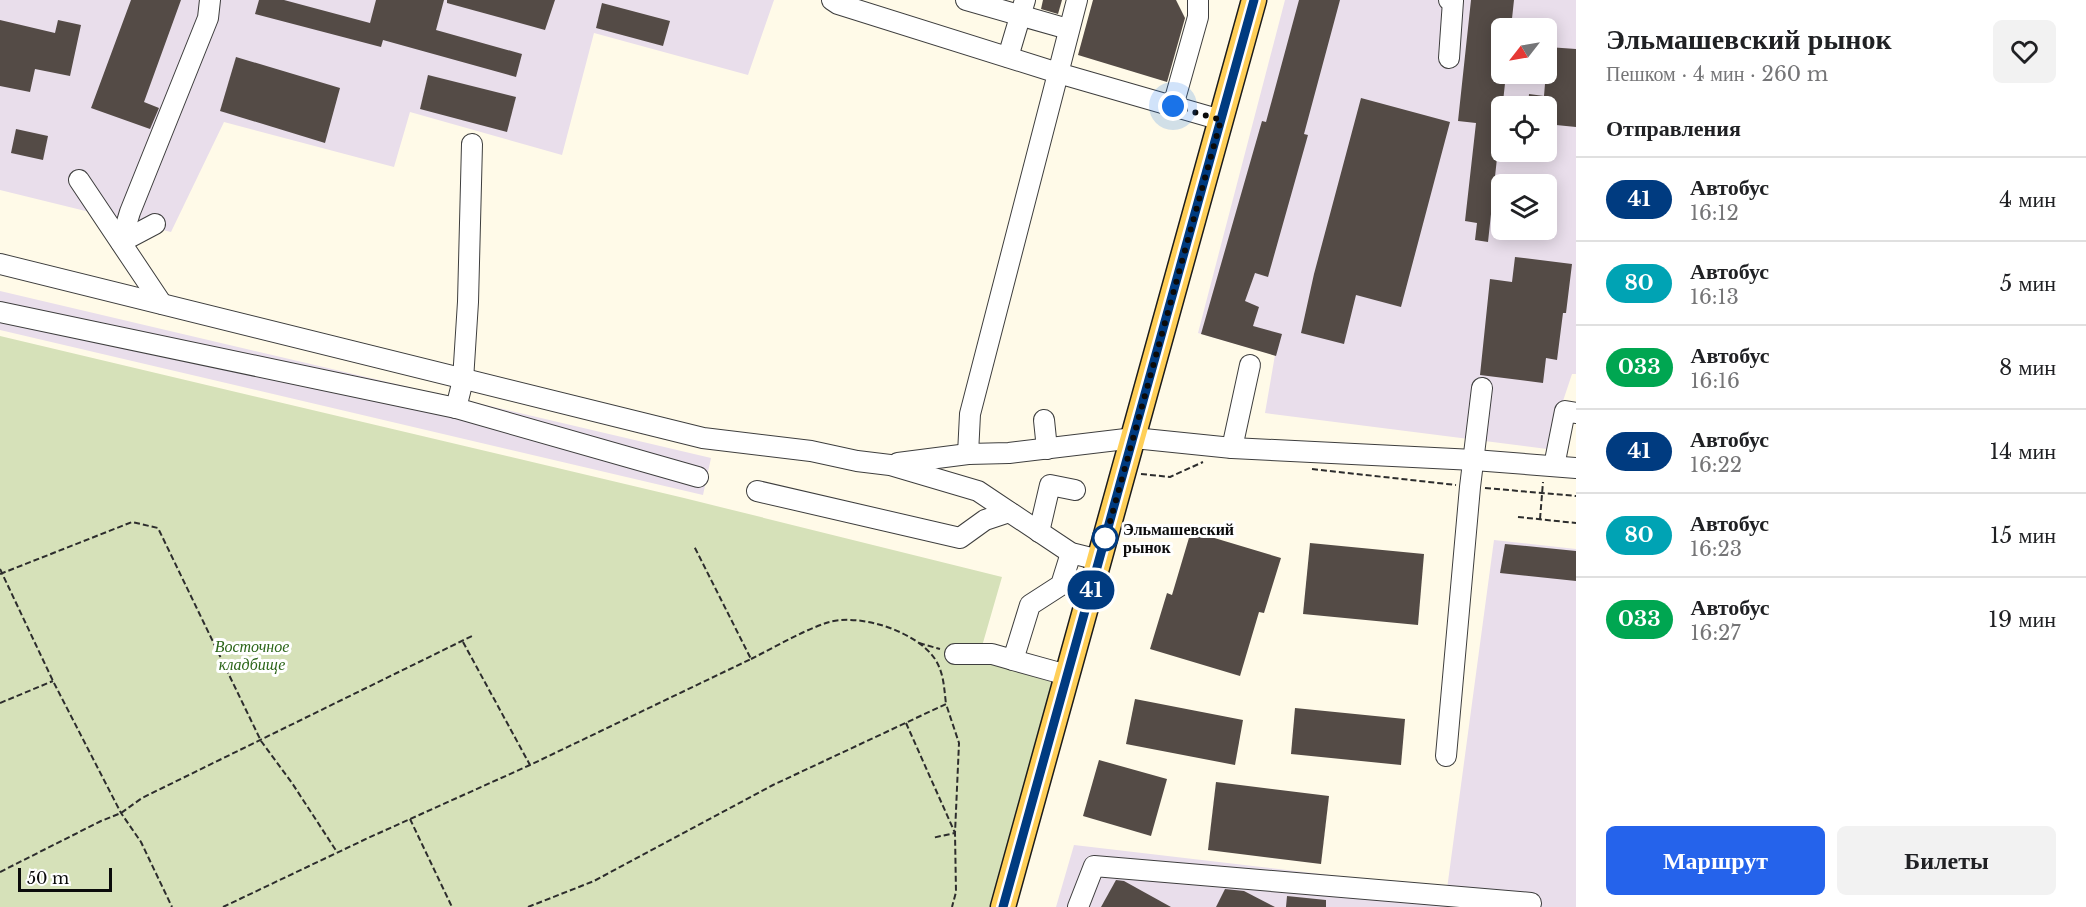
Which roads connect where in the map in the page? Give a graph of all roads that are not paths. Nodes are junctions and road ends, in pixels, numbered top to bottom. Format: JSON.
{"nodes":[{"id":1,"x":210,"y":0,"type":"edge"},
{"id":2,"x":832,"y":0,"type":"edge"},
{"id":3,"x":966,"y":0,"type":"edge"},
{"id":4,"x":1077,"y":0,"type":"edge"},
{"id":5,"x":1198,"y":0,"type":"edge"},
{"id":6,"x":1254,"y":0,"type":"edge"},
{"id":7,"x":1449,"y":0,"type":"edge"},
{"id":8,"x":1023,"y":8,"type":"edge"},
{"id":9,"x":1068,"y":29,"type":"junction"},
{"id":10,"x":1008,"y":57,"type":"junction"},
{"id":11,"x":1449,"y":58,"type":"dead end"},
{"id":12,"x":1058,"y":73,"type":"junction"},
{"id":13,"x":1173,"y":106,"type":"junction"},
{"id":14,"x":1213,"y":117,"type":"junction"},
{"id":15,"x":472,"y":144,"type":"dead end"},
{"id":16,"x":79,"y":180,"type":"dead end"},
{"id":17,"x":155,"y":224,"type":"dead end"},
{"id":18,"x":121,"y":242,"type":"junction"},
{"id":19,"x":0,"y":264,"type":"edge"},
{"id":20,"x":162,"y":304,"type":"junction"},
{"id":21,"x":0,"y":312,"type":"edge"},
{"id":22,"x":1250,"y":365,"type":"dead end"},
{"id":23,"x":463,"y":380,"type":"junction"},
{"id":24,"x":1482,"y":388,"type":"dead end"},
{"id":25,"x":456,"y":408,"type":"junction"},
{"id":26,"x":1576,"y":413,"type":"edge"},
{"id":27,"x":1044,"y":420,"type":"dead end"},
{"id":28,"x":1134,"y":438,"type":"junction"},
{"id":29,"x":1232,"y":448,"type":"junction"},
{"id":30,"x":1047,"y":449,"type":"junction"},
{"id":31,"x":968,"y":454,"type":"junction"},
{"id":32,"x":1474,"y":460,"type":"junction"},
{"id":33,"x":890,"y":465,"type":"junction"},
{"id":34,"x":1549,"y":466,"type":"junction"},
{"id":35,"x":1576,"y":468,"type":"edge"},
{"id":36,"x":698,"y":477,"type":"dead end"},
{"id":37,"x":1075,"y":490,"type":"dead end"},
{"id":38,"x":757,"y":491,"type":"dead end"},
{"id":39,"x":1010,"y":512,"type":"junction"},
{"id":40,"x":1039,"y":532,"type":"junction"},
{"id":41,"x":1071,"y":553,"type":"junction"},
{"id":42,"x":1099,"y":560,"type":"junction"},
{"id":43,"x":955,"y":654,"type":"road end"},
{"id":44,"x":1013,"y":660,"type":"junction"},
{"id":45,"x":1067,"y":675,"type":"junction"},
{"id":46,"x":1446,"y":756,"type":"dead end"},
{"id":47,"x":1530,"y":903,"type":"dead end"},
{"id":48,"x":1003,"y":907,"type":"edge"},
{"id":49,"x":1078,"y":907,"type":"edge"}],
"edges":[{"from":1,"to":18,"type":"street"},
{"from":2,"to":10,"type":"street"},
{"from":3,"to":8,"type":"street"},
{"from":4,"to":9,"type":"street"},
{"from":5,"to":13,"type":"street"},
{"from":6,"to":14,"type":"main road"},
{"from":7,"to":11,"type":"street"},
{"from":8,"to":9,"type":"street"},
{"from":8,"to":10,"type":"street"},
{"from":9,"to":12,"type":"street"},
{"from":10,"to":12,"type":"street"},
{"from":12,"to":13,"type":"street"},
{"from":12,"to":31,"type":"street"},
{"from":13,"to":14,"type":"street"},
{"from":14,"to":28,"type":"main road"},
{"from":15,"to":23,"type":"street"},
{"from":16,"to":18,"type":"street"},
{"from":17,"to":18,"type":"street"},
{"from":18,"to":20,"type":"street"},
{"from":19,"to":20,"type":"street"},
{"from":20,"to":23,"type":"street"},
{"from":21,"to":25,"type":"street"},
{"from":22,"to":29,"type":"street"},
{"from":23,"to":25,"type":"street"},
{"from":23,"to":33,"type":"street"},
{"from":24,"to":32,"type":"street"},
{"from":25,"to":36,"type":"street"},
{"from":26,"to":34,"type":"street"},
{"from":27,"to":30,"type":"street"},
{"from":28,"to":29,"type":"street"},
{"from":28,"to":30,"type":"street"},
{"from":28,"to":42,"type":"main road"},
{"from":29,"to":32,"type":"street"},
{"from":30,"to":31,"type":"street"},
{"from":31,"to":33,"type":"street"},
{"from":32,"to":34,"type":"street"},
{"from":32,"to":46,"type":"street"},
{"from":33,"to":39,"type":"street"},
{"from":34,"to":35,"type":"street"},
{"from":37,"to":40,"type":"street"},
{"from":38,"to":39,"type":"street"},
{"from":39,"to":40,"type":"street"},
{"from":40,"to":41,"type":"street"},
{"from":41,"to":42,"type":"street"},
{"from":41,"to":44,"type":"street"},
{"from":42,"to":45,"type":"main road"},
{"from":43,"to":44,"type":"street"},
{"from":44,"to":45,"type":"street"},
{"from":45,"to":48,"type":"main road"},
{"from":47,"to":49,"type":"street"}]}
